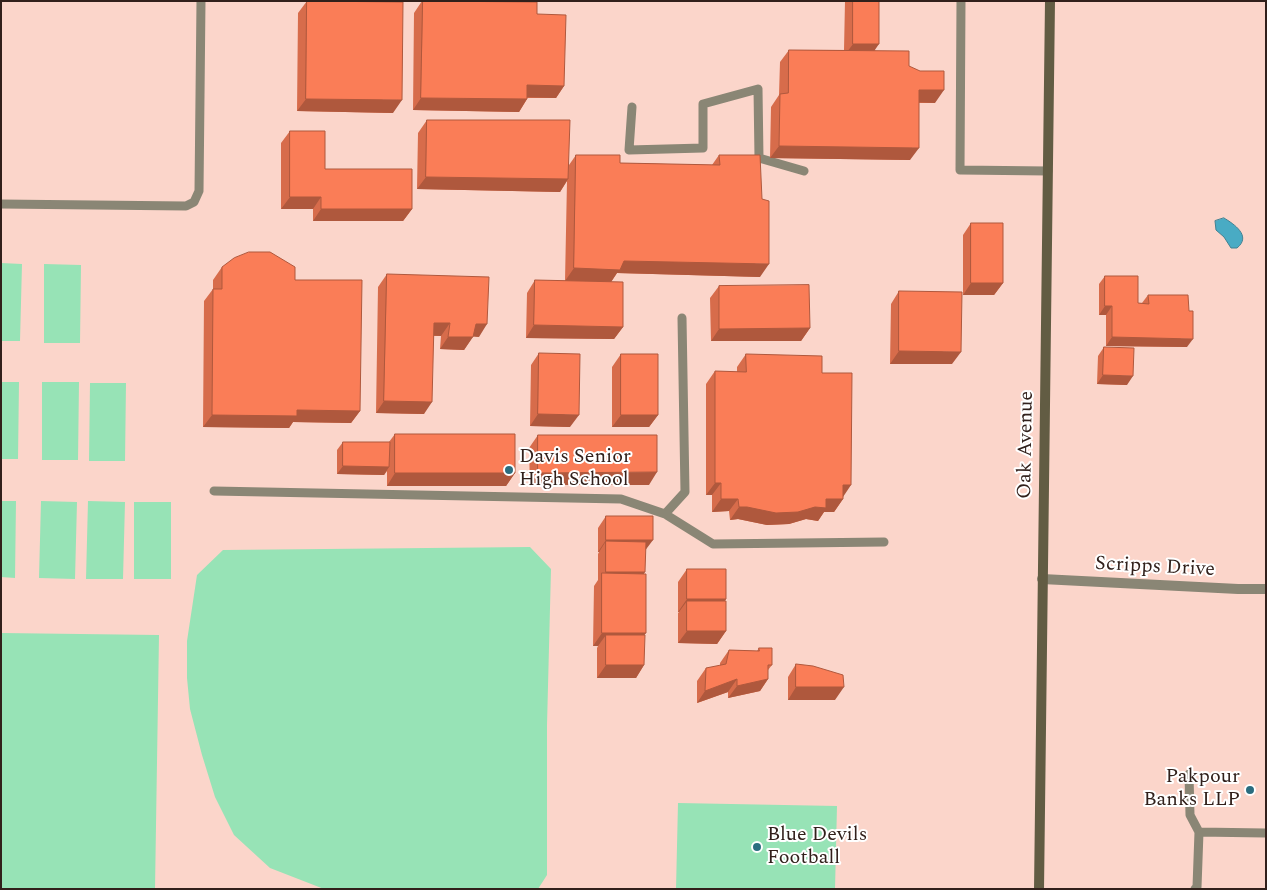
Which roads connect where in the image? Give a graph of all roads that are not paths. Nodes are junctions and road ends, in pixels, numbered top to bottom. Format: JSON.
{"nodes":[{"id":1,"x":201,"y":1,"type":"edge"},
{"id":2,"x":960,"y":1,"type":"edge"},
{"id":3,"x":1050,"y":1,"type":"edge"},
{"id":4,"x":632,"y":107,"type":"dead end"},
{"id":5,"x":804,"y":171,"type":"dead end"},
{"id":6,"x":1048,"y":171,"type":"junction"},
{"id":7,"x":1,"y":204,"type":"edge"},
{"id":8,"x":682,"y":318,"type":"dead end"},
{"id":9,"x":214,"y":491,"type":"dead end"},
{"id":10,"x":665,"y":514,"type":"junction"},
{"id":11,"x":884,"y":542,"type":"dead end"},
{"id":12,"x":1042,"y":579,"type":"junction"},
{"id":13,"x":1266,"y":589,"type":"edge"},
{"id":14,"x":1189,"y":774,"type":"dead end"},
{"id":15,"x":1199,"y":832,"type":"junction"},
{"id":16,"x":1264,"y":833,"type":"dead end"},
{"id":17,"x":1039,"y":889,"type":"edge"},
{"id":18,"x":1195,"y":889,"type":"edge"}],
"edges":[{"from":1,"to":7,"type":"lane"},
{"from":2,"to":6,"type":"lane"},
{"from":3,"to":6,"type":"street","name":"Oak Avenue"},
{"from":4,"to":5,"type":"lane"},
{"from":6,"to":12,"type":"street","name":"Oak Avenue"},
{"from":8,"to":10,"type":"lane"},
{"from":9,"to":10,"type":"lane"},
{"from":10,"to":11,"type":"lane"},
{"from":12,"to":13,"type":"street","name":"Scripps Drive"},
{"from":12,"to":17,"type":"street","name":"Oak Avenue"},
{"from":14,"to":15,"type":"lane"},
{"from":15,"to":16,"type":"lane"},
{"from":15,"to":18,"type":"lane"}]}
